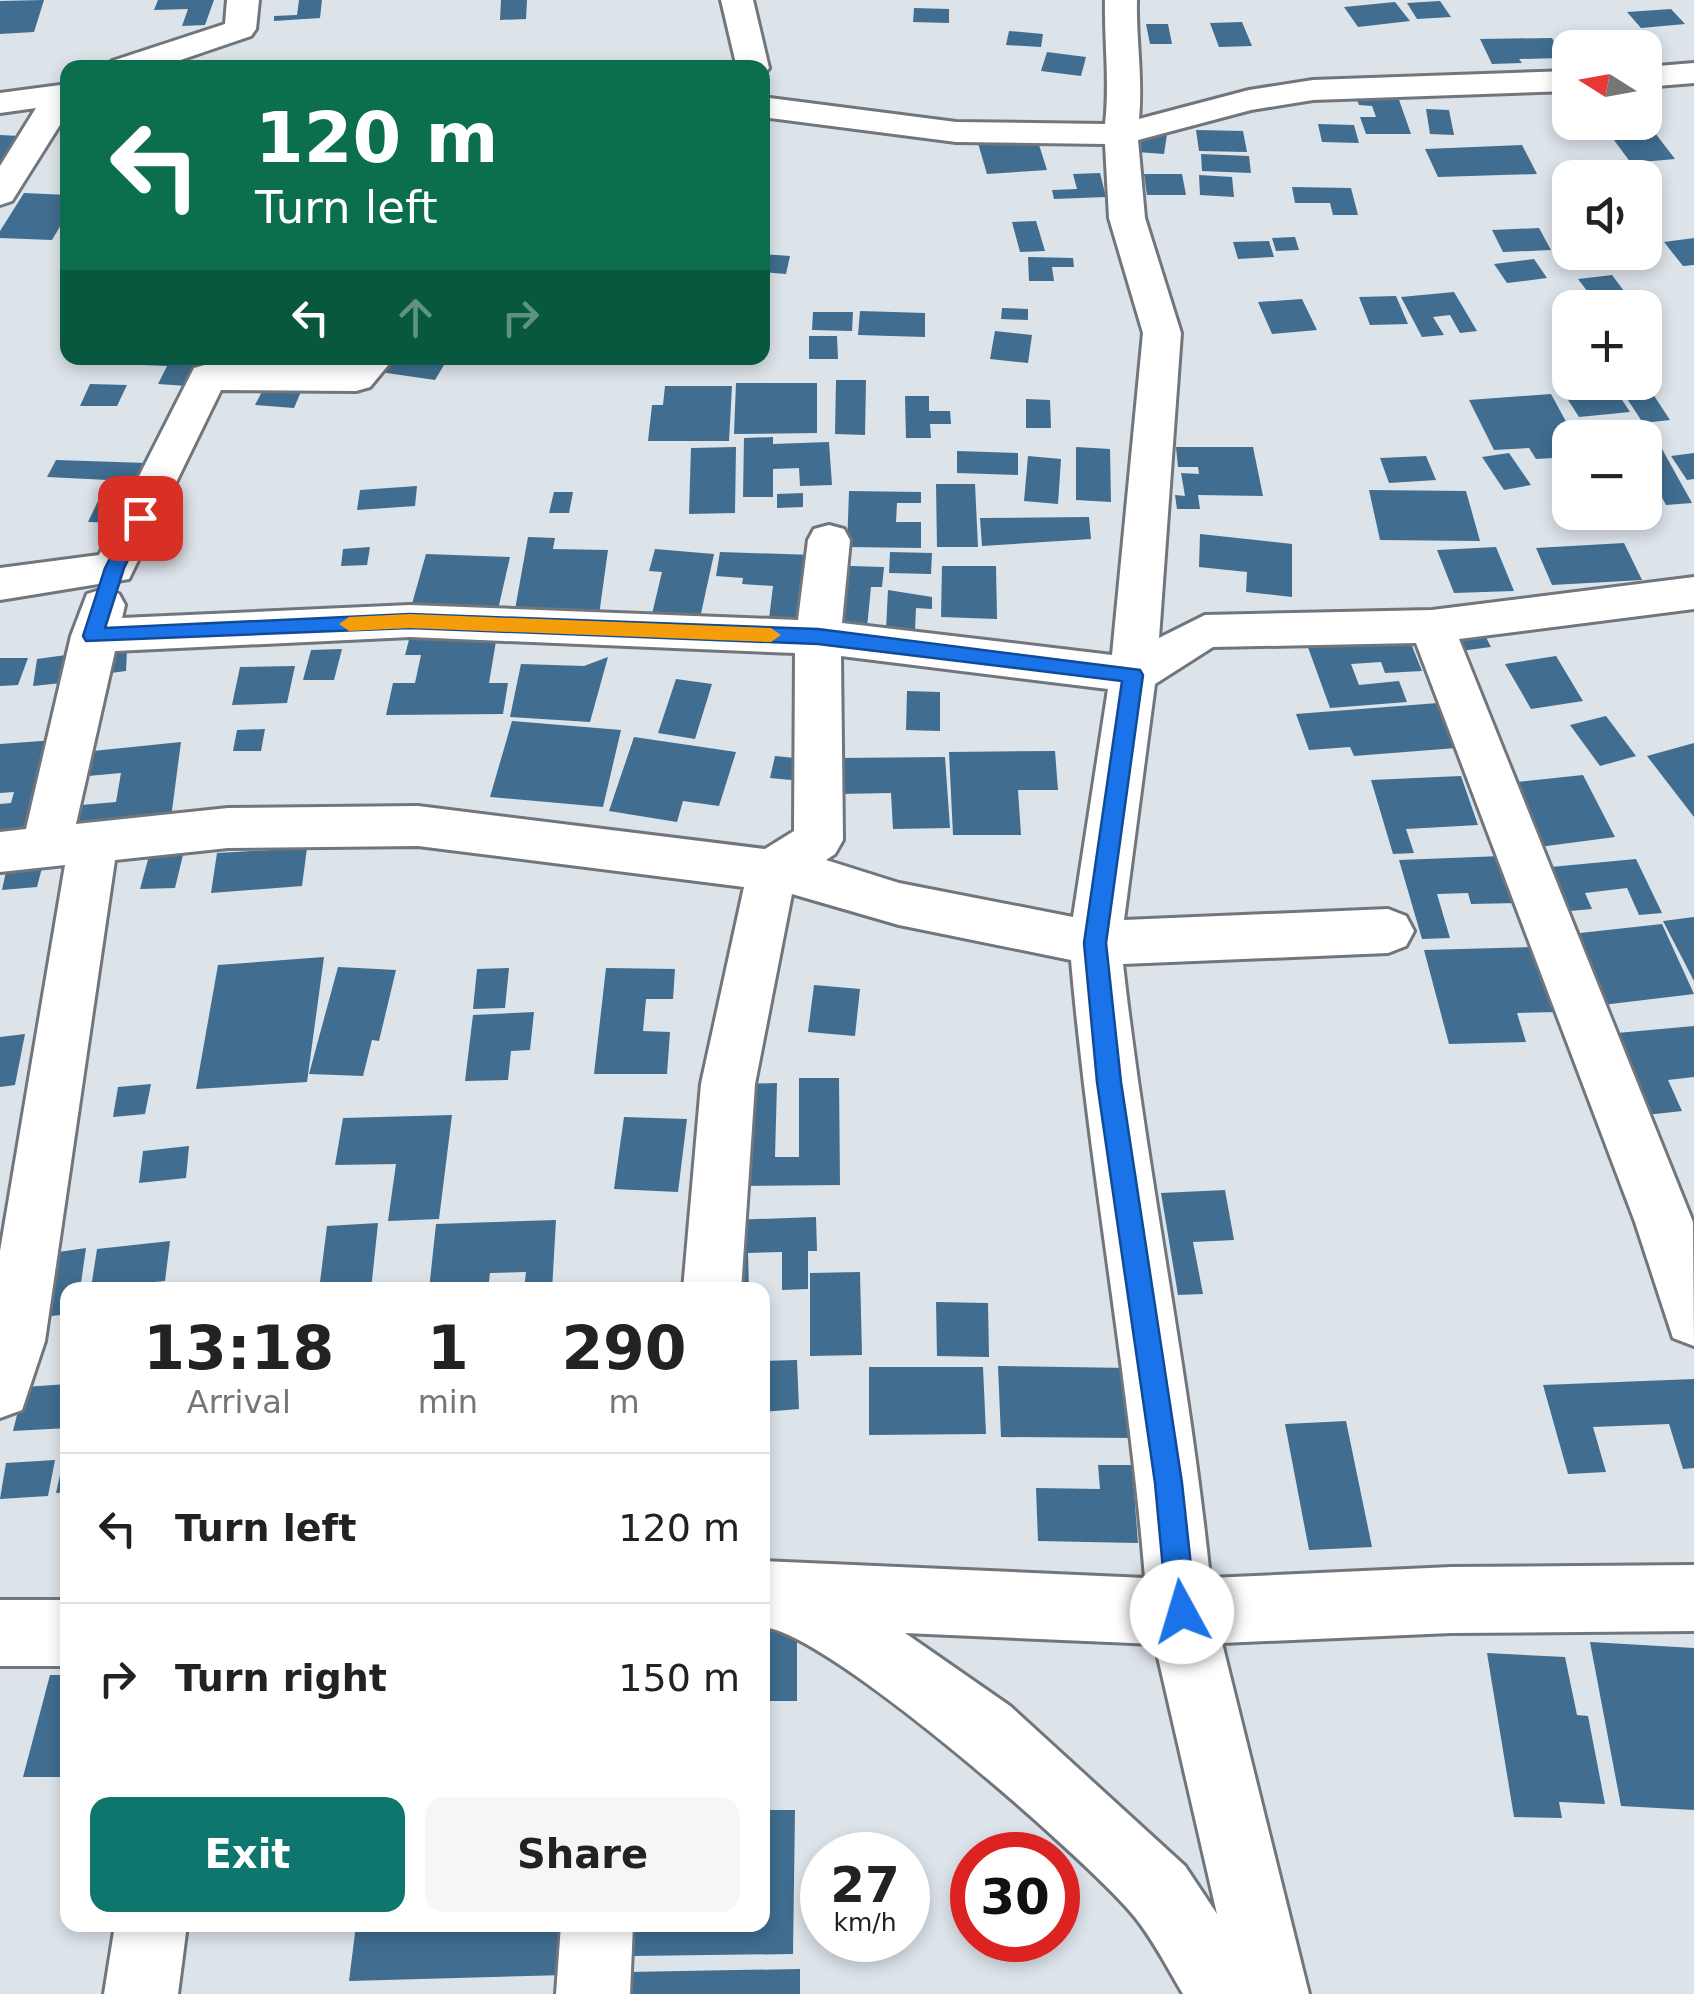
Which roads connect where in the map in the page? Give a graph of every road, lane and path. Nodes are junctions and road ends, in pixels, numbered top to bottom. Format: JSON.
{"nodes":[{"id":1,"x":244,"y":0,"type":"edge"},
{"id":2,"x":737,"y":0,"type":"edge"},
{"id":3,"x":1121,"y":0,"type":"edge"},
{"id":4,"x":147,"y":60,"type":"edge"},
{"id":5,"x":750,"y":60,"type":"edge"},
{"id":6,"x":1694,"y":73,"type":"edge"},
{"id":7,"x":1662,"y":76,"type":"edge"},
{"id":8,"x":1552,"y":82,"type":"edge"},
{"id":9,"x":60,"y":96,"type":"edge"},
{"id":10,"x":0,"y":102,"type":"edge"},
{"id":11,"x":60,"y":102,"type":"edge"},
{"id":12,"x":770,"y":108,"type":"edge"},
{"id":13,"x":1121,"y":134,"type":"junction"},
{"id":14,"x":0,"y":194,"type":"edge"},
{"id":15,"x":368,"y":365,"type":"edge"},
{"id":16,"x":829,"y":540,"type":"dead end"},
{"id":17,"x":114,"y":568,"type":"junction"},
{"id":18,"x":0,"y":584,"type":"edge"},
{"id":19,"x":1694,"y":592,"type":"edge"},
{"id":20,"x":1432,"y":626,"type":"junction"},
{"id":21,"x":93,"y":636,"type":"junction"},
{"id":22,"x":818,"y":636,"type":"junction"},
{"id":23,"x":1133,"y":675,"type":"junction"},
{"id":24,"x":47,"y":847,"type":"edge"},
{"id":25,"x":772,"y":871,"type":"junction"},
{"id":26,"x":1388,"y":931,"type":"dead end"},
{"id":27,"x":1095,"y":943,"type":"junction"},
{"id":28,"x":713,"y":1282,"type":"edge"},
{"id":29,"x":1694,"y":1317,"type":"edge"},
{"id":30,"x":0,"y":1388,"type":"edge"},
{"id":31,"x":772,"y":1594,"type":"edge"},
{"id":32,"x":1694,"y":1598,"type":"edge"},
{"id":33,"x":1182,"y":1612,"type":"junction"},
{"id":34,"x":0,"y":1633,"type":"edge"},
{"id":35,"x":60,"y":1633,"type":"edge"},
{"id":36,"x":150,"y":1932,"type":"edge"},
{"id":37,"x":597,"y":1932,"type":"edge"},
{"id":38,"x":142,"y":1994,"type":"edge"},
{"id":39,"x":593,"y":1994,"type":"edge"},
{"id":40,"x":1226,"y":1994,"type":"edge"},
{"id":41,"x":1272,"y":1994,"type":"edge"}],
"edges":[{"from":1,"to":4,"type":"street"},
{"from":2,"to":5,"type":"street"},
{"from":3,"to":13,"type":"street"},
{"from":6,"to":7,"type":"street"},
{"from":8,"to":13,"type":"street"},
{"from":9,"to":10,"type":"street"},
{"from":11,"to":14,"type":"street"},
{"from":12,"to":13,"type":"street"},
{"from":13,"to":23,"type":"street"},
{"from":15,"to":17,"type":"street"},
{"from":16,"to":22,"type":"street"},
{"from":17,"to":18,"type":"street"},
{"from":17,"to":21,"type":"street"},
{"from":19,"to":20,"type":"street"},
{"from":20,"to":23,"type":"street"},
{"from":20,"to":29,"type":"street"},
{"from":21,"to":22,"type":"street"},
{"from":21,"to":24,"type":"street"},
{"from":22,"to":23,"type":"street"},
{"from":22,"to":25,"type":"street"},
{"from":23,"to":27,"type":"street"},
{"from":24,"to":25,"type":"street"},
{"from":24,"to":30,"type":"street"},
{"from":25,"to":27,"type":"street"},
{"from":25,"to":28,"type":"street"},
{"from":26,"to":27,"type":"street"},
{"from":27,"to":33,"type":"street"},
{"from":31,"to":33,"type":"street"},
{"from":31,"to":40,"type":"street"},
{"from":32,"to":33,"type":"street"},
{"from":33,"to":41,"type":"street"},
{"from":34,"to":35,"type":"street"},
{"from":36,"to":38,"type":"street"},
{"from":37,"to":39,"type":"street"}]}
